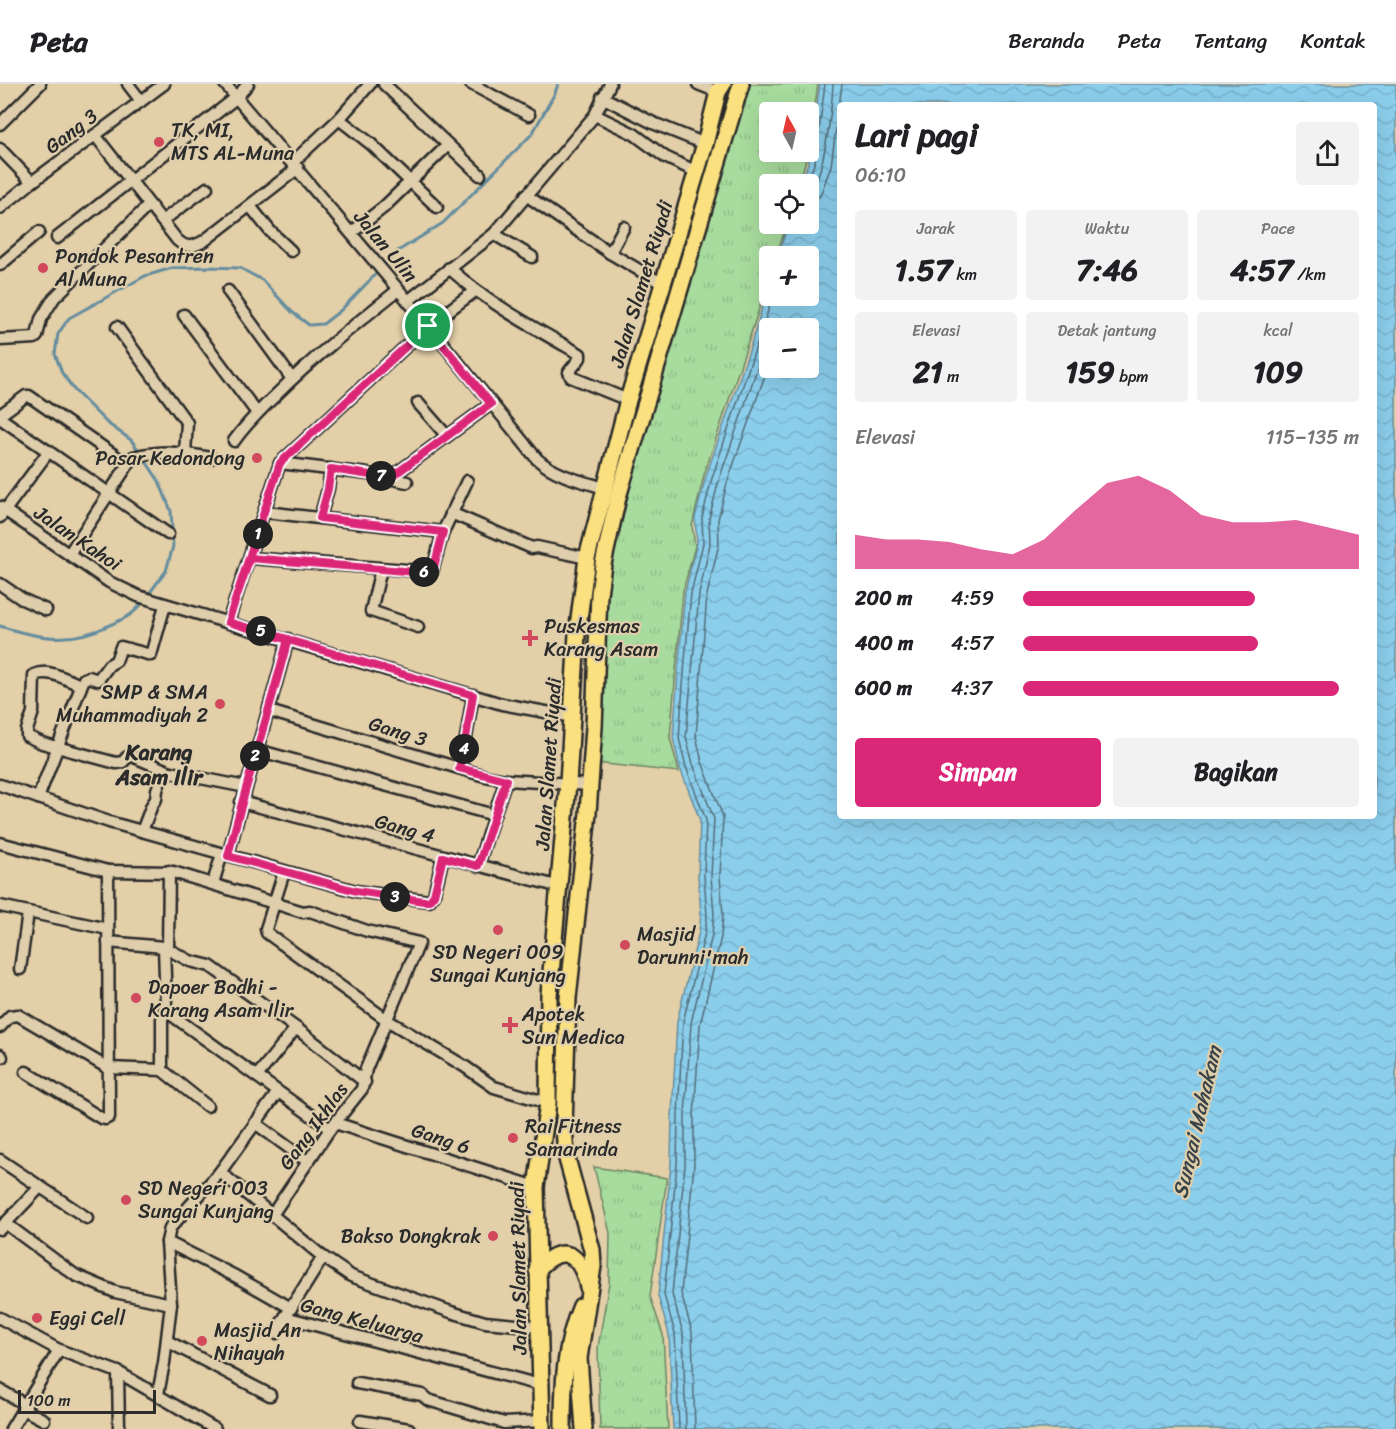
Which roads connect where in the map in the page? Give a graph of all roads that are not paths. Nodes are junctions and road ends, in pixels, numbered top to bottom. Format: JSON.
{"nodes":[{"id":1,"x":40,"y":84,"type":"edge"},
{"id":2,"x":128,"y":84,"type":"edge"},
{"id":3,"x":164,"y":84,"type":"edge"},
{"id":4,"x":225,"y":84,"type":"edge"},
{"id":5,"x":248,"y":84,"type":"edge"},
{"id":6,"x":370,"y":84,"type":"edge"},
{"id":7,"x":384,"y":84,"type":"edge"},
{"id":8,"x":471,"y":84,"type":"edge"},
{"id":9,"x":610,"y":84,"type":"edge"},
{"id":10,"x":698,"y":84,"type":"edge"},
{"id":11,"x":741,"y":84,"type":"edge"},
{"id":12,"x":721,"y":88,"type":"edge"},
{"id":13,"x":237,"y":97,"type":"junction"},
{"id":14,"x":602,"y":97,"type":"junction"},
{"id":15,"x":141,"y":102,"type":"junction"},
{"id":16,"x":529,"y":115,"type":"dead end"},
{"id":17,"x":595,"y":115,"type":"junction"},
{"id":18,"x":339,"y":119,"type":"junction"},
{"id":19,"x":0,"y":124,"type":"edge"},
{"id":20,"x":95,"y":135,"type":"junction"},
{"id":21,"x":705,"y":144,"type":"junction"},
{"id":22,"x":448,"y":145,"type":"junction"},
{"id":23,"x":0,"y":149,"type":"edge"},
{"id":24,"x":295,"y":165,"type":"junction"},
{"id":25,"x":697,"y":172,"type":"junction"},
{"id":26,"x":480,"y":176,"type":"dead end"},
{"id":27,"x":130,"y":179,"type":"junction"},
{"id":28,"x":32,"y":182,"type":"junction"},
{"id":29,"x":411,"y":182,"type":"junction"},
{"id":30,"x":207,"y":188,"type":"dead end"},
{"id":31,"x":526,"y":195,"type":"junction"},
{"id":32,"x":149,"y":205,"type":"junction"},
{"id":33,"x":250,"y":206,"type":"junction"},
{"id":34,"x":437,"y":207,"type":"dead end"},
{"id":35,"x":0,"y":208,"type":"edge"},
{"id":36,"x":162,"y":221,"type":"junction"},
{"id":37,"x":624,"y":227,"type":"dead end"},
{"id":38,"x":39,"y":232,"type":"dead end"},
{"id":39,"x":351,"y":233,"type":"junction"},
{"id":40,"x":494,"y":234,"type":"junction"},
{"id":41,"x":57,"y":238,"type":"dead end"},
{"id":42,"x":291,"y":251,"type":"dead end"},
{"id":43,"x":610,"y":253,"type":"junction"},
{"id":44,"x":532,"y":257,"type":"dead end"},
{"id":45,"x":0,"y":265,"type":"edge"},
{"id":46,"x":449,"y":268,"type":"junction"},
{"id":47,"x":663,"y":284,"type":"junction"},
{"id":48,"x":398,"y":290,"type":"junction"},
{"id":49,"x":228,"y":291,"type":"dead end"},
{"id":50,"x":475,"y":291,"type":"junction"},
{"id":51,"x":408,"y":301,"type":"junction"},
{"id":52,"x":184,"y":315,"type":"dead end"},
{"id":53,"x":428,"y":326,"type":"junction"},
{"id":54,"x":117,"y":327,"type":"dead end"},
{"id":55,"x":0,"y":340,"type":"edge"},
{"id":56,"x":639,"y":365,"type":"junction"},
{"id":57,"x":656,"y":369,"type":"junction"},
{"id":58,"x":292,"y":379,"type":"junction"},
{"id":59,"x":628,"y":400,"type":"junction"},
{"id":60,"x":418,"y":403,"type":"dead end"},
{"id":61,"x":491,"y":404,"type":"junction"},
{"id":62,"x":257,"y":413,"type":"junction"},
{"id":63,"x":0,"y":417,"type":"edge"},
{"id":64,"x":447,"y":436,"type":"junction"},
{"id":65,"x":234,"y":441,"type":"dead end"},
{"id":66,"x":49,"y":451,"type":"junction"},
{"id":67,"x":185,"y":453,"type":"junction"},
{"id":68,"x":211,"y":458,"type":"dead end"},
{"id":69,"x":130,"y":460,"type":"junction"},
{"id":70,"x":280,"y":463,"type":"junction"},
{"id":71,"x":331,"y":469,"type":"junction"},
{"id":72,"x":390,"y":478,"type":"junction"},
{"id":73,"x":467,"y":481,"type":"dead end"},
{"id":74,"x":407,"y":482,"type":"dead end"},
{"id":75,"x":604,"y":488,"type":"junction"},
{"id":76,"x":109,"y":494,"type":"junction"},
{"id":77,"x":2,"y":512,"type":"edge"},
{"id":78,"x":264,"y":512,"type":"junction"},
{"id":79,"x":451,"y":513,"type":"junction"},
{"id":80,"x":320,"y":518,"type":"junction"},
{"id":81,"x":443,"y":532,"type":"junction"},
{"id":82,"x":168,"y":534,"type":"dead end"},
{"id":83,"x":69,"y":554,"type":"junction"},
{"id":84,"x":250,"y":558,"type":"junction"},
{"id":85,"x":587,"y":558,"type":"junction"},
{"id":86,"x":381,"y":568,"type":"junction"},
{"id":87,"x":0,"y":584,"type":"edge"},
{"id":88,"x":165,"y":605,"type":"junction"},
{"id":89,"x":46,"y":610,"type":"dead end"},
{"id":90,"x":228,"y":622,"type":"junction"},
{"id":91,"x":418,"y":627,"type":"dead end"},
{"id":92,"x":288,"y":639,"type":"junction"},
{"id":93,"x":80,"y":685,"type":"junction"},
{"id":94,"x":473,"y":695,"type":"junction"},
{"id":95,"x":269,"y":711,"type":"junction"},
{"id":96,"x":573,"y":717,"type":"junction"},
{"id":97,"x":57,"y":746,"type":"junction"},
{"id":98,"x":257,"y":750,"type":"junction"},
{"id":99,"x":459,"y":768,"type":"junction"},
{"id":100,"x":165,"y":770,"type":"junction"},
{"id":101,"x":506,"y":780,"type":"junction"},
{"id":102,"x":568,"y":783,"type":"junction"},
{"id":103,"x":0,"y":785,"type":"edge"},
{"id":104,"x":590,"y":785,"type":"junction"},
{"id":105,"x":246,"y":787,"type":"junction"},
{"id":106,"x":38,"y":798,"type":"junction"},
{"id":107,"x":241,"y":802,"type":"junction"},
{"id":108,"x":566,"y":808,"type":"junction"},
{"id":109,"x":588,"y":813,"type":"junction"},
{"id":110,"x":494,"y":815,"type":"junction"},
{"id":111,"x":142,"y":831,"type":"junction"},
{"id":112,"x":0,"y":843,"type":"edge"},
{"id":113,"x":225,"y":855,"type":"junction"},
{"id":114,"x":443,"y":857,"type":"junction"},
{"id":115,"x":478,"y":866,"type":"junction"},
{"id":116,"x":108,"y":871,"type":"junction"},
{"id":117,"x":169,"y":871,"type":"junction"},
{"id":118,"x":284,"y":872,"type":"junction"},
{"id":119,"x":213,"y":883,"type":"junction"},
{"id":120,"x":560,"y":887,"type":"junction"},
{"id":121,"x":275,"y":903,"type":"junction"},
{"id":122,"x":0,"y":906,"type":"edge"},
{"id":123,"x":28,"y":913,"type":"junction"},
{"id":124,"x":108,"y":929,"type":"junction"},
{"id":125,"x":108,"y":942,"type":"junction"},
{"id":126,"x":166,"y":948,"type":"junction"},
{"id":127,"x":20,"y":969,"type":"dead end"},
{"id":128,"x":166,"y":1011,"type":"junction"},
{"id":129,"x":387,"y":1020,"type":"junction"},
{"id":130,"x":0,"y":1027,"type":"edge"},
{"id":131,"x":296,"y":1028,"type":"junction"},
{"id":132,"x":108,"y":1068,"type":"junction"},
{"id":133,"x":162,"y":1070,"type":"junction"},
{"id":134,"x":26,"y":1072,"type":"dead end"},
{"id":135,"x":256,"y":1076,"type":"junction"},
{"id":136,"x":365,"y":1082,"type":"junction"},
{"id":137,"x":279,"y":1092,"type":"junction"},
{"id":138,"x":548,"y":1103,"type":"junction"},
{"id":139,"x":207,"y":1106,"type":"dead end"},
{"id":140,"x":255,"y":1123,"type":"junction"},
{"id":141,"x":333,"y":1126,"type":"junction"},
{"id":142,"x":0,"y":1160,"type":"edge"},
{"id":143,"x":307,"y":1161,"type":"junction"},
{"id":144,"x":220,"y":1172,"type":"junction"},
{"id":145,"x":40,"y":1187,"type":"junction"},
{"id":146,"x":536,"y":1187,"type":"junction"},
{"id":147,"x":272,"y":1215,"type":"junction"},
{"id":148,"x":87,"y":1218,"type":"dead end"},
{"id":149,"x":3,"y":1226,"type":"edge"},
{"id":150,"x":167,"y":1242,"type":"junction"},
{"id":151,"x":322,"y":1257,"type":"junction"},
{"id":152,"x":537,"y":1270,"type":"junction"},
{"id":153,"x":589,"y":1293,"type":"junction"},
{"id":154,"x":171,"y":1304,"type":"junction"},
{"id":155,"x":288,"y":1313,"type":"junction"},
{"id":156,"x":0,"y":1318,"type":"edge"},
{"id":157,"x":539,"y":1327,"type":"junction"},
{"id":158,"x":276,"y":1333,"type":"dead end"},
{"id":159,"x":167,"y":1341,"type":"junction"},
{"id":160,"x":59,"y":1350,"type":"junction"},
{"id":161,"x":118,"y":1372,"type":"junction"},
{"id":162,"x":357,"y":1383,"type":"dead end"},
{"id":163,"x":540,"y":1385,"type":"junction"},
{"id":164,"x":0,"y":1390,"type":"edge"},
{"id":165,"x":158,"y":1395,"type":"junction"},
{"id":166,"x":270,"y":1395,"type":"dead end"},
{"id":167,"x":25,"y":1407,"type":"junction"},
{"id":168,"x":44,"y":1420,"type":"dead end"},
{"id":169,"x":360,"y":1421,"type":"dead end"},
{"id":170,"x":542,"y":1425,"type":"edge"},
{"id":171,"x":11,"y":1429,"type":"edge"},
{"id":172,"x":119,"y":1429,"type":"edge"},
{"id":173,"x":214,"y":1429,"type":"edge"},
{"id":174,"x":407,"y":1429,"type":"edge"},
{"id":175,"x":563,"y":1429,"type":"edge"},
{"id":176,"x":584,"y":1429,"type":"edge"}],
"edges":[{"from":1,"to":19,"type":"street"},
{"from":2,"to":15,"type":"street"},
{"from":3,"to":15,"type":"street","name":"Gang 3"},
{"from":4,"to":13,"type":"street","name":"Jalan Ulin"},
{"from":5,"to":13,"type":"street"},
{"from":6,"to":18,"type":"street"},
{"from":7,"to":22,"type":"street"},
{"from":8,"to":16,"type":"street"},
{"from":9,"to":14,"type":"street"},
{"from":10,"to":12,"type":"street"},
{"from":11,"to":57,"type":"highway","name":"Jalan Slamet Riyadi"},
{"from":12,"to":21,"type":"highway","name":"Jalan Slamet Riyadi"},
{"from":13,"to":24,"type":"street","name":"Jalan Ulin"},
{"from":13,"to":27,"type":"street"},
{"from":14,"to":17,"type":"street"},
{"from":14,"to":21,"type":"street"},
{"from":15,"to":20,"type":"street","name":"Gang 3"},
{"from":17,"to":25,"type":"street"},
{"from":17,"to":31,"type":"street"},
{"from":18,"to":24,"type":"street"},
{"from":18,"to":29,"type":"street"},
{"from":20,"to":27,"type":"street"},
{"from":20,"to":28,"type":"street","name":"Gang 3"},
{"from":21,"to":25,"type":"highway","name":"Jalan Slamet Riyadi"},
{"from":22,"to":26,"type":"street"},
{"from":22,"to":29,"type":"street"},
{"from":23,"to":28,"type":"street"},
{"from":24,"to":33,"type":"street"},
{"from":24,"to":39,"type":"street","name":"Jalan Ulin"},
{"from":25,"to":47,"type":"highway","name":"Jalan Slamet Riyadi"},
{"from":27,"to":32,"type":"street"},
{"from":27,"to":41,"type":"street"},
{"from":28,"to":35,"type":"street","name":"Gang 3"},
{"from":29,"to":34,"type":"street"},
{"from":29,"to":39,"type":"street"},
{"from":30,"to":36,"type":"street"},
{"from":31,"to":40,"type":"street"},
{"from":31,"to":43,"type":"street"},
{"from":32,"to":36,"type":"street"},
{"from":32,"to":55,"type":"street"},
{"from":33,"to":36,"type":"street"},
{"from":33,"to":42,"type":"street"},
{"from":37,"to":43,"type":"street"},
{"from":38,"to":45,"type":"street"},
{"from":39,"to":48,"type":"street","name":"Jalan Ulin"},
{"from":40,"to":44,"type":"street"},
{"from":40,"to":46,"type":"street"},
{"from":43,"to":47,"type":"street"},
{"from":46,"to":50,"type":"street"},
{"from":46,"to":51,"type":"street"},
{"from":47,"to":56,"type":"highway","name":"Jalan Slamet Riyadi"},
{"from":48,"to":51,"type":"street","name":"Jalan Ulin"},
{"from":48,"to":58,"type":"street"},
{"from":49,"to":58,"type":"street"},
{"from":50,"to":53,"type":"street"},
{"from":50,"to":59,"type":"street"},
{"from":51,"to":53,"type":"street","name":"Jalan Ulin"},
{"from":52,"to":62,"type":"street"},
{"from":53,"to":61,"type":"street","name":"Jalan Ulin"},
{"from":53,"to":70,"type":"street"},
{"from":54,"to":67,"type":"street"},
{"from":56,"to":57,"type":"highway"},
{"from":56,"to":59,"type":"highway","name":"Jalan Slamet Riyadi"},
{"from":57,"to":104,"type":"highway","name":"Jalan Slamet Riyadi"},
{"from":58,"to":62,"type":"street"},
{"from":59,"to":75,"type":"highway","name":"Jalan Slamet Riyadi"},
{"from":60,"to":64,"type":"street"},
{"from":61,"to":64,"type":"street"},
{"from":61,"to":75,"type":"street","name":"Jalan Ulin"},
{"from":62,"to":65,"type":"street"},
{"from":63,"to":66,"type":"street"},
{"from":63,"to":69,"type":"street"},
{"from":64,"to":72,"type":"street"},
{"from":66,"to":76,"type":"street"},
{"from":66,"to":77,"type":"street"},
{"from":67,"to":68,"type":"street"},
{"from":67,"to":69,"type":"street"},
{"from":69,"to":76,"type":"street"},
{"from":70,"to":71,"type":"street"},
{"from":70,"to":78,"type":"street"},
{"from":71,"to":72,"type":"street"},
{"from":71,"to":80,"type":"street"},
{"from":72,"to":74,"type":"street"},
{"from":73,"to":79,"type":"street"},
{"from":75,"to":85,"type":"highway","name":"Jalan Slamet Riyadi"},
{"from":76,"to":82,"type":"street"},
{"from":76,"to":83,"type":"street"},
{"from":77,"to":83,"type":"street","name":"Jalan Kahoi"},
{"from":78,"to":80,"type":"street"},
{"from":78,"to":84,"type":"street"},
{"from":79,"to":81,"type":"street"},
{"from":79,"to":85,"type":"street"},
{"from":80,"to":81,"type":"street"},
{"from":81,"to":86,"type":"street"},
{"from":83,"to":88,"type":"street","name":"Jalan Kahoi"},
{"from":84,"to":86,"type":"street"},
{"from":84,"to":90,"type":"street"},
{"from":85,"to":96,"type":"highway","name":"Jalan Slamet Riyadi"},
{"from":86,"to":91,"type":"street"},
{"from":87,"to":89,"type":"street"},
{"from":88,"to":90,"type":"street","name":"Jalan Kahoi"},
{"from":88,"to":93,"type":"street"},
{"from":90,"to":92,"type":"street","name":"Jalan Kahoi"},
{"from":92,"to":94,"type":"street","name":"Jalan Kahoi"},
{"from":92,"to":95,"type":"street"},
{"from":93,"to":97,"type":"street"},
{"from":93,"to":97,"type":"street"},
{"from":94,"to":96,"type":"street","name":"Jalan Kahoi"},
{"from":94,"to":99,"type":"street"},
{"from":95,"to":98,"type":"street"},
{"from":95,"to":99,"type":"street","name":"Gang 3"},
{"from":96,"to":102,"type":"highway","name":"Jalan Slamet Riyadi"},
{"from":97,"to":100,"type":"street"},
{"from":97,"to":106,"type":"street"},
{"from":98,"to":105,"type":"street"},
{"from":98,"to":110,"type":"street"},
{"from":99,"to":101,"type":"street","name":"Gang 3"},
{"from":100,"to":105,"type":"street"},
{"from":100,"to":111,"type":"street"},
{"from":101,"to":102,"type":"street","name":"Gang 3"},
{"from":101,"to":110,"type":"street"},
{"from":102,"to":104,"type":"street","name":"Gang 3"},
{"from":102,"to":108,"type":"highway","name":"Jalan Slamet Riyadi"},
{"from":103,"to":106,"type":"street"},
{"from":104,"to":109,"type":"highway","name":"Jalan Slamet Riyadi"},
{"from":105,"to":107,"type":"street"},
{"from":106,"to":111,"type":"street"},
{"from":107,"to":113,"type":"street"},
{"from":107,"to":114,"type":"street","name":"Gang 4"},
{"from":108,"to":109,"type":"highway"},
{"from":108,"to":120,"type":"highway","name":"Jalan Slamet Riyadi"},
{"from":109,"to":153,"type":"highway","name":"Jalan Slamet Riyadi"},
{"from":110,"to":115,"type":"street"},
{"from":111,"to":113,"type":"street"},
{"from":112,"to":116,"type":"street"},
{"from":113,"to":118,"type":"street"},
{"from":113,"to":119,"type":"street"},
{"from":114,"to":115,"type":"street","name":"Gang 4"},
{"from":114,"to":118,"type":"street"},
{"from":115,"to":120,"type":"street","name":"Gang 4"},
{"from":116,"to":117,"type":"street"},
{"from":116,"to":124,"type":"street"},
{"from":117,"to":119,"type":"street"},
{"from":117,"to":126,"type":"street"},
{"from":118,"to":121,"type":"street"},
{"from":119,"to":121,"type":"street"},
{"from":120,"to":138,"type":"highway","name":"Jalan Slamet Riyadi"},
{"from":121,"to":129,"type":"street"},
{"from":121,"to":129,"type":"street","name":"Gang Ikhlas"},
{"from":122,"to":123,"type":"street"},
{"from":123,"to":124,"type":"street"},
{"from":123,"to":127,"type":"street"},
{"from":124,"to":125,"type":"street"},
{"from":125,"to":126,"type":"street"},
{"from":125,"to":132,"type":"street"},
{"from":126,"to":128,"type":"street"},
{"from":126,"to":131,"type":"street"},
{"from":128,"to":133,"type":"street"},
{"from":128,"to":135,"type":"street","name":"Gang 6"},
{"from":129,"to":136,"type":"street","name":"Gang Ikhlas"},
{"from":129,"to":138,"type":"street"},
{"from":130,"to":132,"type":"street"},
{"from":131,"to":135,"type":"street"},
{"from":131,"to":136,"type":"street"},
{"from":132,"to":133,"type":"street"},
{"from":132,"to":134,"type":"street"},
{"from":133,"to":139,"type":"street"},
{"from":135,"to":137,"type":"street","name":"Gang 6"},
{"from":136,"to":141,"type":"street","name":"Gang Ikhlas"},
{"from":137,"to":140,"type":"street"},
{"from":137,"to":141,"type":"street","name":"Gang 6"},
{"from":138,"to":146,"type":"highway","name":"Jalan Slamet Riyadi"},
{"from":140,"to":143,"type":"street"},
{"from":140,"to":144,"type":"street"},
{"from":141,"to":143,"type":"street","name":"Gang Ikhlas"},
{"from":141,"to":146,"type":"street","name":"Gang 6"},
{"from":142,"to":145,"type":"street"},
{"from":143,"to":147,"type":"street","name":"Gang Ikhlas"},
{"from":144,"to":147,"type":"street"},
{"from":144,"to":150,"type":"street"},
{"from":145,"to":148,"type":"street"},
{"from":145,"to":149,"type":"street"},
{"from":146,"to":152,"type":"highway","name":"Jalan Slamet Riyadi"},
{"from":147,"to":151,"type":"street"},
{"from":149,"to":154,"type":"street"},
{"from":150,"to":154,"type":"street"},
{"from":150,"to":155,"type":"street","name":"Gang Keluarga"},
{"from":151,"to":155,"type":"street"},
{"from":151,"to":157,"type":"street"},
{"from":152,"to":153,"type":"highway"},
{"from":152,"to":157,"type":"highway","name":"Jalan Slamet Riyadi"},
{"from":153,"to":175,"type":"highway","name":"Jalan Slamet Riyadi"},
{"from":153,"to":176,"type":"highway","name":"Jalan Slamet Riyadi"},
{"from":154,"to":159,"type":"street"},
{"from":155,"to":158,"type":"street"},
{"from":155,"to":163,"type":"street","name":"Gang Keluarga"},
{"from":156,"to":160,"type":"street"},
{"from":157,"to":163,"type":"highway","name":"Jalan Slamet Riyadi"},
{"from":159,"to":165,"type":"street"},
{"from":159,"to":166,"type":"street"},
{"from":160,"to":161,"type":"street"},
{"from":160,"to":167,"type":"street"},
{"from":161,"to":165,"type":"street"},
{"from":161,"to":172,"type":"street"},
{"from":162,"to":170,"type":"street"},
{"from":163,"to":170,"type":"highway","name":"Jalan Slamet Riyadi"},
{"from":164,"to":167,"type":"street"},
{"from":165,"to":173,"type":"street"},
{"from":167,"to":168,"type":"street"},
{"from":167,"to":171,"type":"street"},
{"from":169,"to":174,"type":"street"}]}
